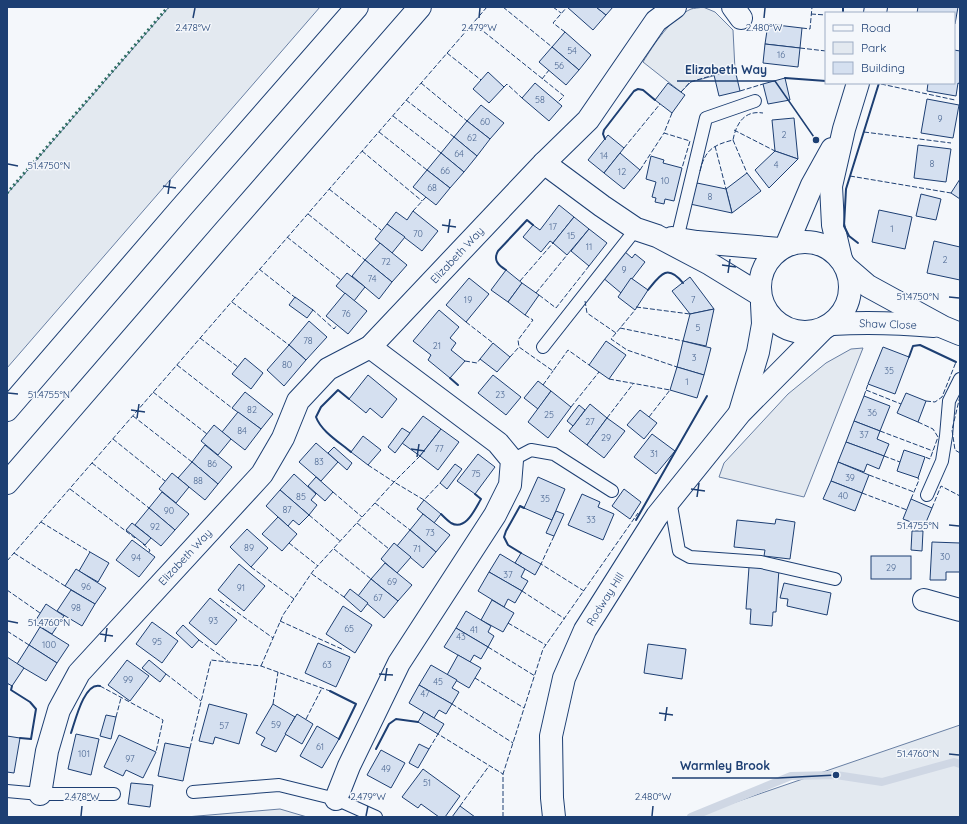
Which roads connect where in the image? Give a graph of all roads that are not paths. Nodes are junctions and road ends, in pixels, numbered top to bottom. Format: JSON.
{"nodes":[{"id":1,"x":358,"y":7,"type":"edge"},
{"id":2,"x":420,"y":7,"type":"edge"},
{"id":3,"x":675,"y":7,"type":"edge"},
{"id":4,"x":858,"y":84,"type":"edge"},
{"id":5,"x":755,"y":101,"type":"dead end"},
{"id":6,"x":844,"y":129,"type":"junction"},
{"id":7,"x":544,"y":163,"type":"junction"},
{"id":8,"x":636,"y":229,"type":"junction"},
{"id":9,"x":667,"y":238,"type":"junction"},
{"id":10,"x":784,"y":246,"type":"junction"},
{"id":11,"x":843,"y":263,"type":"junction"},
{"id":12,"x":761,"y":299,"type":"junction"},
{"id":13,"x":828,"y":326,"type":"junction"},
{"id":14,"x":952,"y":330,"type":"edge"},
{"id":15,"x":370,"y":347,"type":"junction"},
{"id":16,"x":543,"y":347,"type":"dead end"},
{"id":17,"x":960,"y":379,"type":"edge"},
{"id":18,"x":7,"y":410,"type":"edge"},
{"id":19,"x":740,"y":413,"type":"junction"},
{"id":20,"x":512,"y":460,"type":"junction"},
{"id":21,"x":7,"y":483,"type":"edge"},
{"id":22,"x":612,"y":491,"type":"dead end"},
{"id":23,"x":927,"y":495,"type":"dead end"},
{"id":24,"x":670,"y":500,"type":"junction"},
{"id":25,"x":835,"y":579,"type":"dead end"},
{"id":26,"x":924,"y":600,"type":"dead end"},
{"id":27,"x":960,"y":610,"type":"edge"},
{"id":28,"x":7,"y":791,"type":"edge"},
{"id":29,"x":193,"y":792,"type":"dead end"},
{"id":30,"x":40,"y":794,"type":"junction"},
{"id":31,"x":114,"y":794,"type":"dead end"},
{"id":32,"x":336,"y":799,"type":"junction"},
{"id":33,"x":376,"y":817,"type":"edge"},
{"id":34,"x":554,"y":817,"type":"edge"}],
"edges":[{"from":1,"to":18,"type":"main road"},
{"from":2,"to":21,"type":"main road"},
{"from":3,"to":7,"type":"main road","name":"Elizabeth Way"},
{"from":4,"to":6,"type":"main road"},
{"from":5,"to":9,"type":"lane"},
{"from":6,"to":10,"type":"main road"},
{"from":6,"to":11,"type":"main road"},
{"from":7,"to":8,"type":"main road"},
{"from":7,"to":15,"type":"main road","name":"Elizabeth Way"},
{"from":8,"to":9,"type":"main road"},
{"from":8,"to":16,"type":"lane"},
{"from":9,"to":10,"type":"main road"},
{"from":9,"to":12,"type":"main road"},
{"from":10,"to":11,"type":"main road"},
{"from":10,"to":12,"type":"main road"},
{"from":11,"to":13,"type":"main road"},
{"from":11,"to":14,"type":"main road","name":"Shaw Close"},
{"from":12,"to":13,"type":"main road"},
{"from":12,"to":19,"type":"main road","name":"Rodway Hill"},
{"from":13,"to":14,"type":"main road","name":"Shaw Close"},
{"from":13,"to":19,"type":"main road","name":"Rodway Hill"},
{"from":15,"to":20,"type":"main road"},
{"from":15,"to":30,"type":"main road","name":"Elizabeth Way"},
{"from":17,"to":23,"type":"lane"},
{"from":19,"to":24,"type":"main road","name":"Rodway Hill"},
{"from":20,"to":22,"type":"lane"},
{"from":20,"to":32,"type":"main road"},
{"from":24,"to":25,"type":"lane"},
{"from":24,"to":34,"type":"main road","name":"Rodway Hill"},
{"from":26,"to":27,"type":"main road"},
{"from":28,"to":30,"type":"lane"},
{"from":29,"to":32,"type":"lane"},
{"from":30,"to":31,"type":"lane"},
{"from":32,"to":33,"type":"lane"}]}
